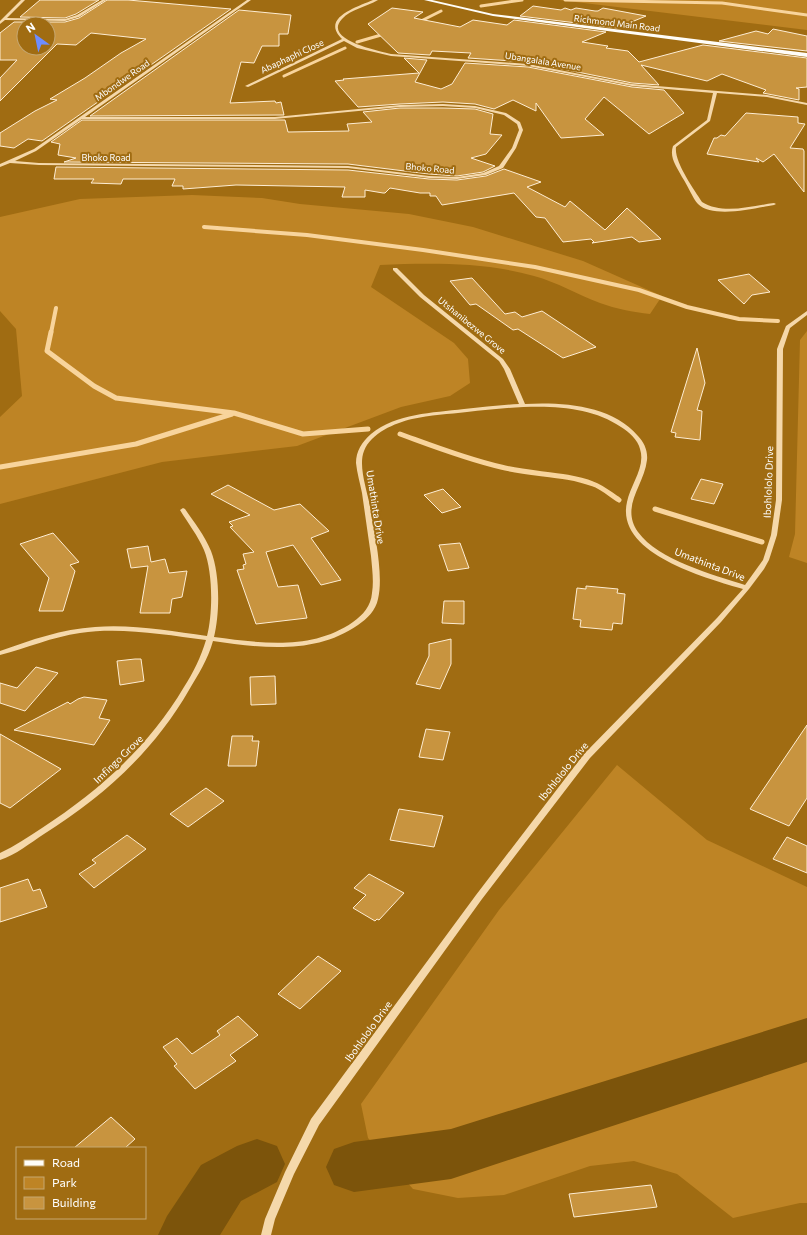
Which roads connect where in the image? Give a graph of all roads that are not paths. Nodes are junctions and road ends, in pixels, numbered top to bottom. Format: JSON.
{"nodes":[{"id":1,"x":23,"y":0,"type":"edge"},
{"id":2,"x":104,"y":0,"type":"edge"},
{"id":3,"x":249,"y":0,"type":"edge"},
{"id":4,"x":376,"y":0,"type":"edge"},
{"id":5,"x":426,"y":0,"type":"edge"},
{"id":6,"x":4,"y":19,"type":"junction"},
{"id":7,"x":0,"y":23,"type":"edge"},
{"id":8,"x":343,"y":40,"type":"junction"},
{"id":9,"x":807,"y":55,"type":"edge"},
{"id":10,"x":247,"y":86,"type":"dead end"},
{"id":11,"x":715,"y":92,"type":"junction"},
{"id":12,"x":807,"y":104,"type":"edge"},
{"id":13,"x":82,"y":118,"type":"junction"},
{"id":14,"x":11,"y":162,"type":"junction"},
{"id":15,"x":0,"y":166,"type":"edge"},
{"id":16,"x":774,"y":204,"type":"dead end"},
{"id":17,"x":395,"y":269,"type":"dead end"},
{"id":18,"x":807,"y":313,"type":"edge"},
{"id":19,"x":523,"y":406,"type":"junction"},
{"id":20,"x":183,"y":510,"type":"dead end"},
{"id":21,"x":747,"y":588,"type":"junction"},
{"id":22,"x":211,"y":639,"type":"junction"},
{"id":23,"x":0,"y":653,"type":"edge"},
{"id":24,"x":0,"y":857,"type":"edge"},
{"id":25,"x":266,"y":1235,"type":"edge"}],
"edges":[{"from":1,"to":6,"type":"street"},
{"from":2,"to":6,"type":"street"},
{"from":3,"to":13,"type":"street","name":"Mbondwe Road"},
{"from":4,"to":8,"type":"street"},
{"from":5,"to":9,"type":"main road","name":"Richmond Main Road"},
{"from":6,"to":7,"type":"street"},
{"from":8,"to":10,"type":"street","name":"Abaphaphi Close"},
{"from":8,"to":11,"type":"street","name":"Ubangalala Avenue"},
{"from":11,"to":12,"type":"street","name":"Ubangalala Avenue"},
{"from":11,"to":16,"type":"street"},
{"from":13,"to":14,"type":"street","name":"Mbondwe Road"},
{"from":13,"to":14,"type":"street","name":"Bhoko Road"},
{"from":14,"to":15,"type":"street","name":"Mbondwe Road"},
{"from":17,"to":19,"type":"street","name":"Utshanibezwe Grove"},
{"from":18,"to":21,"type":"street","name":"Ibohlololo Drive"},
{"from":19,"to":21,"type":"street","name":"Umathinta Drive"},
{"from":19,"to":22,"type":"street","name":"Umathinta Drive"},
{"from":20,"to":22,"type":"street"},
{"from":21,"to":25,"type":"street","name":"Ibohlololo Drive"},
{"from":22,"to":23,"type":"street","name":"Umathinta Drive"},
{"from":22,"to":24,"type":"street","name":"Imfingo Grove"}]}
